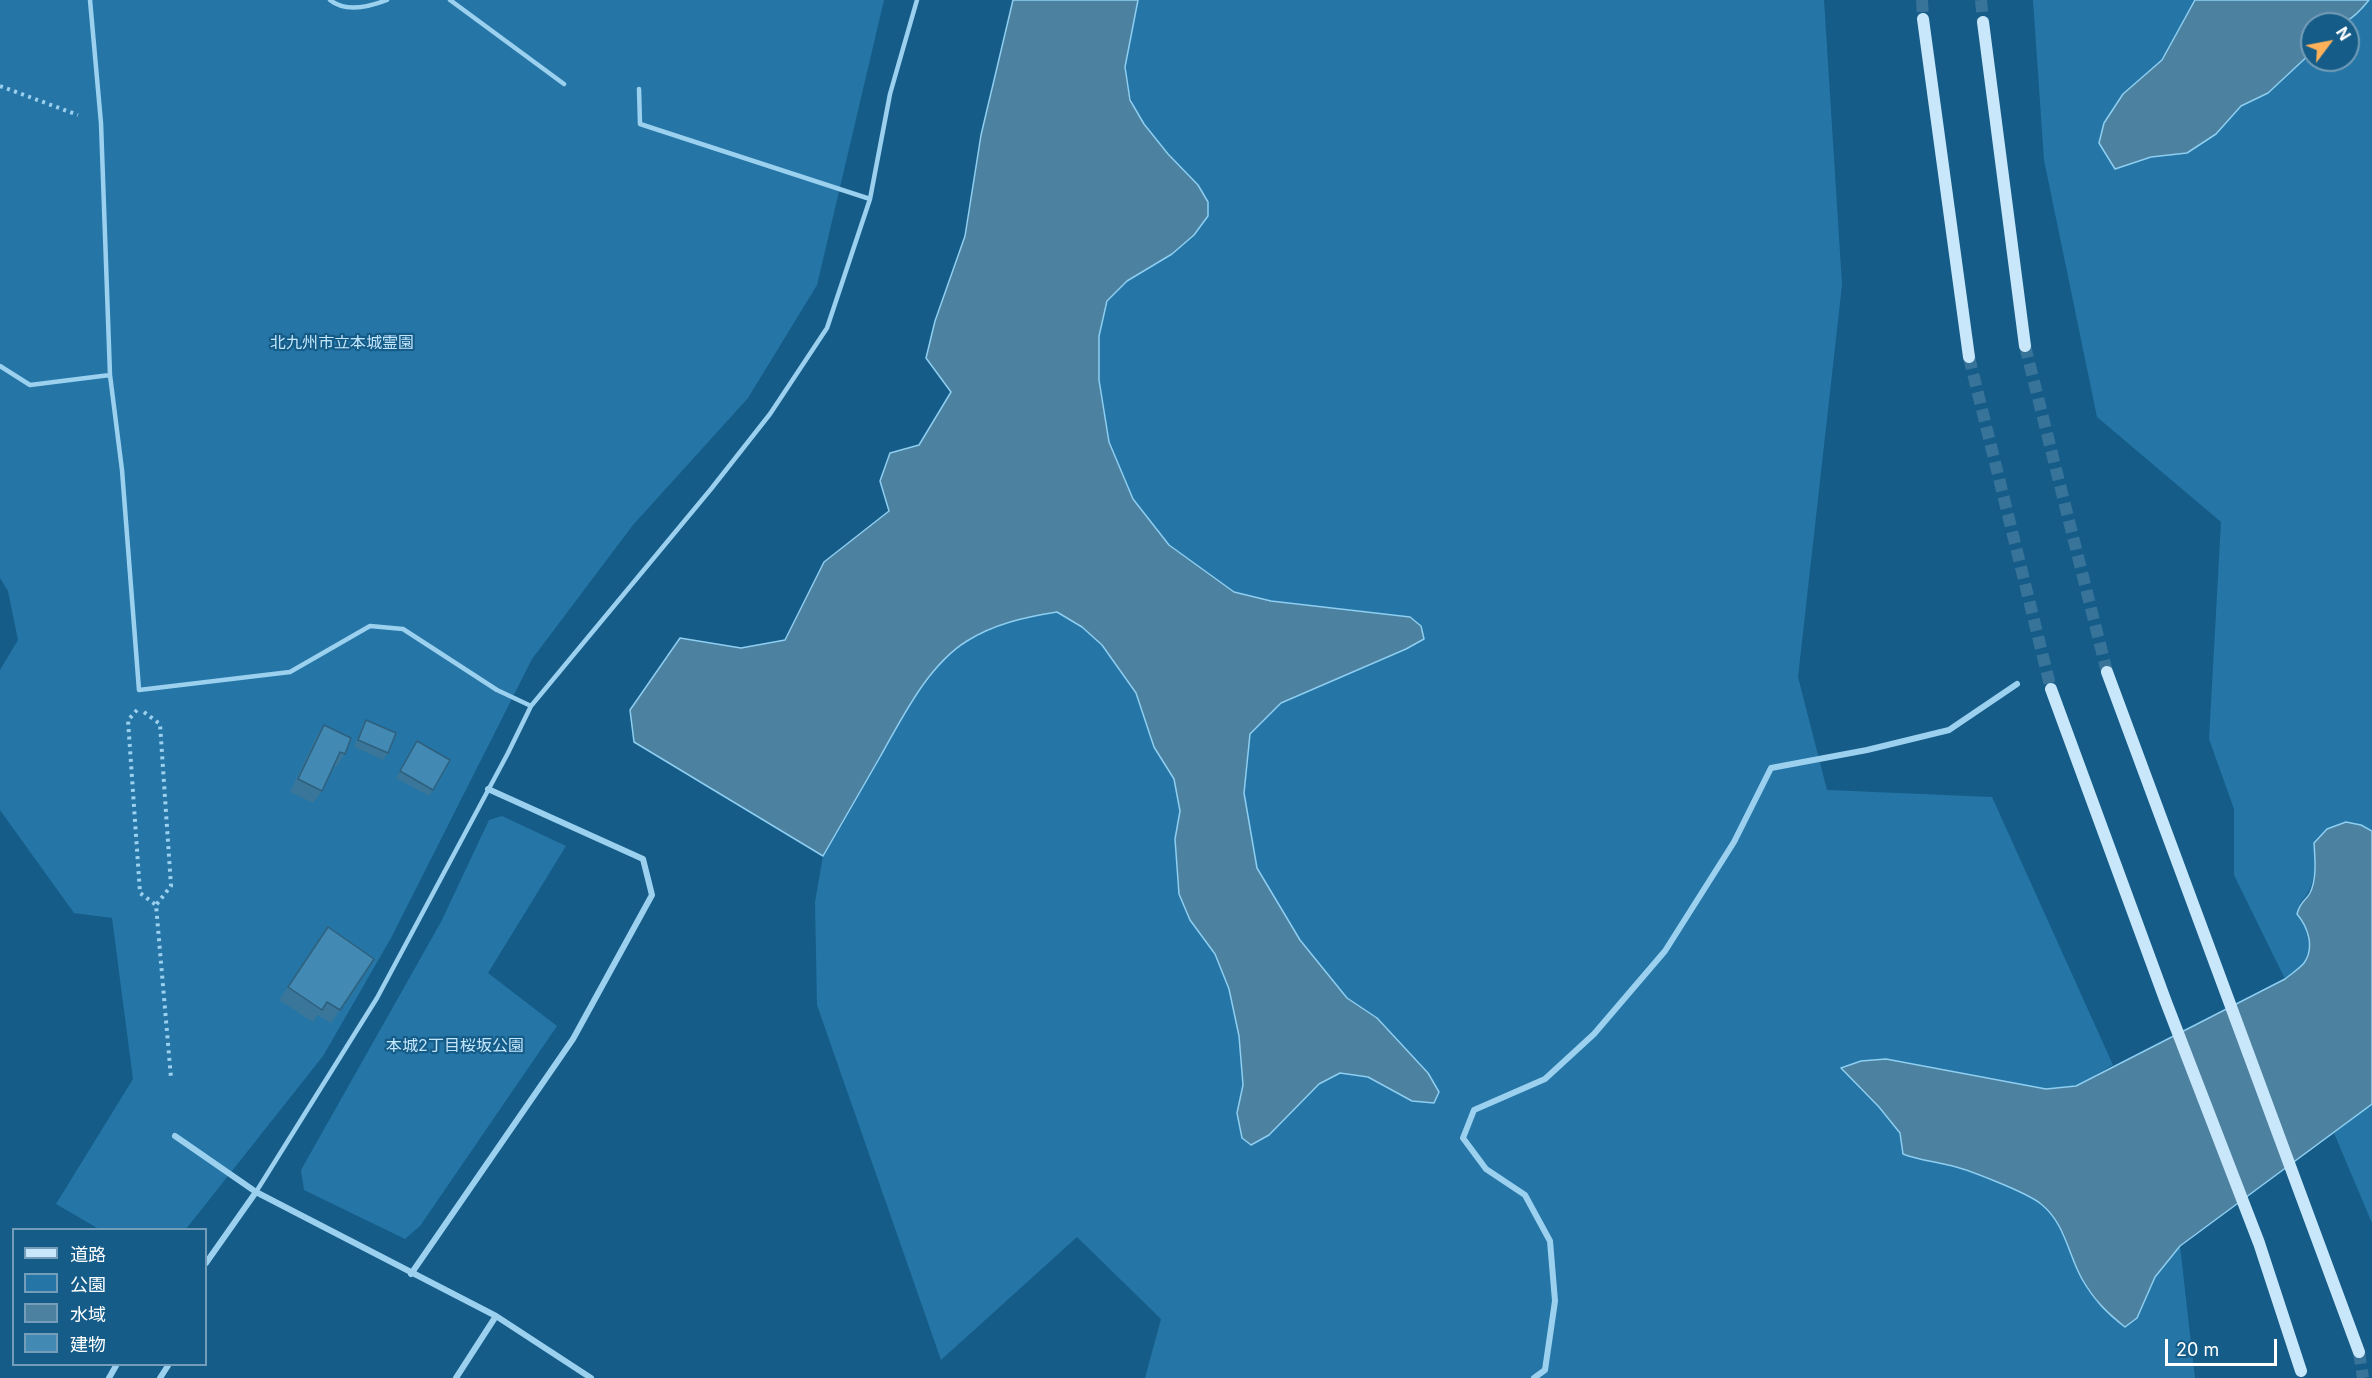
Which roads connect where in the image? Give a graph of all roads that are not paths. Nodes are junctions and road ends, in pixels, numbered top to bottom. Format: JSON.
{"nodes":[{"id":1,"x":90,"y":0,"type":"edge"},
{"id":2,"x":330,"y":0,"type":"edge"},
{"id":3,"x":387,"y":0,"type":"edge"},
{"id":4,"x":450,"y":0,"type":"edge"},
{"id":5,"x":917,"y":0,"type":"edge"},
{"id":6,"x":1923,"y":19,"type":"tunnel mouth"},
{"id":7,"x":1983,"y":22,"type":"tunnel mouth"},
{"id":8,"x":564,"y":84,"type":"dead end"},
{"id":9,"x":639,"y":89,"type":"dead end"},
{"id":10,"x":870,"y":199,"type":"junction"},
{"id":11,"x":2025,"y":346,"type":"tunnel mouth"},
{"id":12,"x":1969,"y":357,"type":"tunnel mouth"},
{"id":13,"x":0,"y":366,"type":"edge"},
{"id":14,"x":110,"y":375,"type":"junction"},
{"id":15,"x":2107,"y":672,"type":"tunnel mouth"},
{"id":16,"x":2017,"y":684,"type":"dead end"},
{"id":17,"x":2051,"y":689,"type":"tunnel mouth"},
{"id":18,"x":531,"y":705,"type":"junction"},
{"id":19,"x":488,"y":789,"type":"junction"},
{"id":20,"x":175,"y":1136,"type":"dead end"},
{"id":21,"x":256,"y":1192,"type":"junction"},
{"id":22,"x":207,"y":1262,"type":"edge"},
{"id":23,"x":411,"y":1274,"type":"junction"},
{"id":24,"x":496,"y":1316,"type":"junction"},
{"id":25,"x":2359,"y":1352,"type":"tunnel mouth"},
{"id":26,"x":2301,"y":1371,"type":"dead end"},
{"id":27,"x":456,"y":1378,"type":"edge"},
{"id":28,"x":591,"y":1378,"type":"edge"},
{"id":29,"x":1534,"y":1378,"type":"edge"}],
"edges":[{"from":1,"to":14,"type":"lane"},
{"from":2,"to":3,"type":"lane"},
{"from":4,"to":8,"type":"lane"},
{"from":5,"to":10,"type":"lane"},
{"from":6,"to":12,"type":"street"},
{"from":7,"to":11,"type":"street"},
{"from":9,"to":10,"type":"lane"},
{"from":10,"to":18,"type":"lane"},
{"from":13,"to":14,"type":"lane"},
{"from":14,"to":18,"type":"lane"},
{"from":15,"to":25,"type":"street"},
{"from":16,"to":29,"type":"street"},
{"from":17,"to":26,"type":"street"},
{"from":18,"to":19,"type":"lane"},
{"from":19,"to":21,"type":"lane"},
{"from":19,"to":23,"type":"street"},
{"from":20,"to":21,"type":"street"},
{"from":21,"to":22,"type":"street"},
{"from":21,"to":23,"type":"street"},
{"from":23,"to":24,"type":"street"},
{"from":24,"to":27,"type":"street"},
{"from":24,"to":28,"type":"street"}]}
